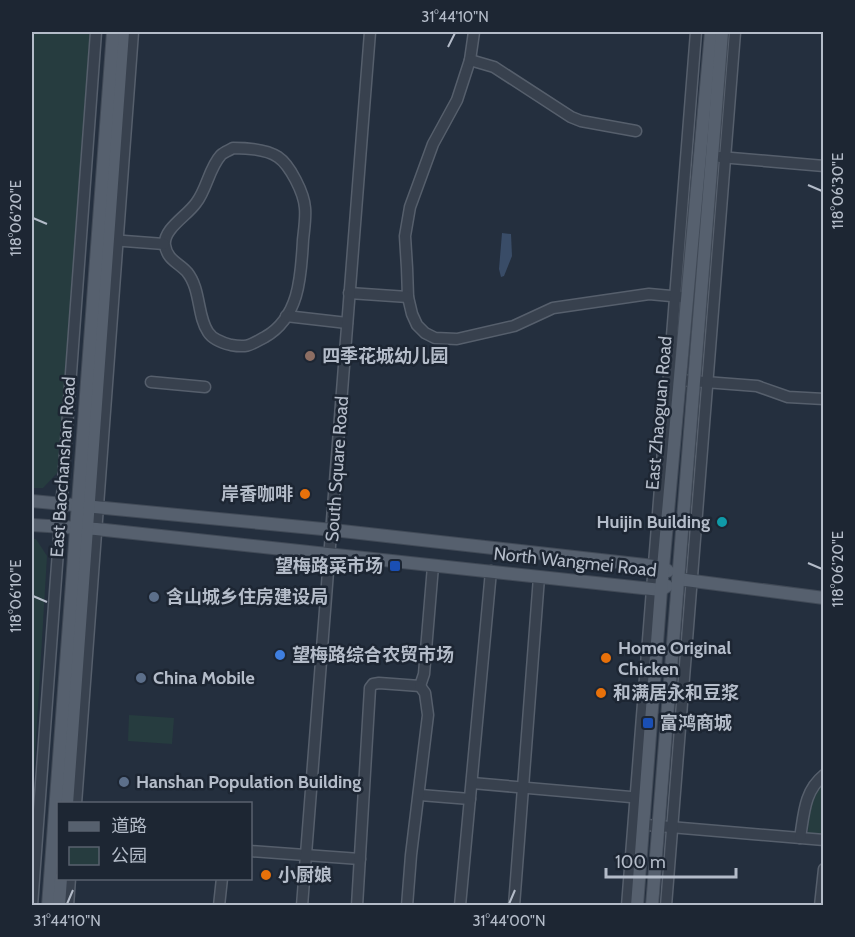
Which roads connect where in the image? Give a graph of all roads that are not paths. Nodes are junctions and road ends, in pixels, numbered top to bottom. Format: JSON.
{"nodes":[{"id":1,"x":96,"y":32,"type":"edge"},
{"id":2,"x":113,"y":32,"type":"edge"},
{"id":3,"x":123,"y":32,"type":"edge"},
{"id":4,"x":133,"y":32,"type":"edge"},
{"id":5,"x":370,"y":32,"type":"edge"},
{"id":6,"x":474,"y":32,"type":"edge"},
{"id":7,"x":696,"y":32,"type":"edge"},
{"id":8,"x":711,"y":32,"type":"edge"},
{"id":9,"x":722,"y":32,"type":"edge"},
{"id":10,"x":735,"y":32,"type":"edge"},
{"id":11,"x":470,"y":60,"type":"junction"},
{"id":12,"x":636,"y":131,"type":"dead end"},
{"id":13,"x":698,"y":155,"type":"junction"},
{"id":14,"x":711,"y":156,"type":"junction"},
{"id":15,"x":725,"y":157,"type":"junction"},
{"id":16,"x":824,"y":166,"type":"edge"},
{"id":17,"x":108,"y":240,"type":"junction"},
{"id":18,"x":164,"y":244,"type":"junction"},
{"id":19,"x":349,"y":293,"type":"junction"},
{"id":20,"x":408,"y":297,"type":"junction"},
{"id":21,"x":681,"y":297,"type":"junction"},
{"id":22,"x":286,"y":316,"type":"junction"},
{"id":23,"x":347,"y":323,"type":"junction"},
{"id":24,"x":680,"y":380,"type":"junction"},
{"id":25,"x":151,"y":382,"type":"dead end"},
{"id":26,"x":700,"y":382,"type":"junction"},
{"id":27,"x":205,"y":387,"type":"dead end"},
{"id":28,"x":824,"y":399,"type":"edge"},
{"id":29,"x":32,"y":501,"type":"edge"},
{"id":30,"x":61,"y":504,"type":"junction"},
{"id":31,"x":88,"y":507,"type":"junction"},
{"id":32,"x":32,"y":525,"type":"edge"},
{"id":33,"x":60,"y":526,"type":"junction"},
{"id":34,"x":87,"y":528,"type":"junction"},
{"id":35,"x":333,"y":530,"type":"junction"},
{"id":36,"x":332,"y":554,"type":"junction"},
{"id":37,"x":433,"y":566,"type":"junction"},
{"id":38,"x":658,"y":566,"type":"junction"},
{"id":39,"x":491,"y":571,"type":"junction"},
{"id":40,"x":539,"y":577,"type":"junction"},
{"id":41,"x":684,"y":580,"type":"junction"},
{"id":42,"x":656,"y":590,"type":"junction"},
{"id":43,"x":824,"y":598,"type":"edge"},
{"id":44,"x":420,"y":686,"type":"junction"},
{"id":45,"x":648,"y":700,"type":"junction"},
{"id":46,"x":674,"y":703,"type":"junction"},
{"id":47,"x":824,"y":775,"type":"edge"},
{"id":48,"x":472,"y":783,"type":"junction"},
{"id":49,"x":523,"y":787,"type":"junction"},
{"id":50,"x":420,"y":795,"type":"junction"},
{"id":51,"x":640,"y":798,"type":"junction"},
{"id":52,"x":470,"y":799,"type":"junction"},
{"id":53,"x":57,"y":802,"type":"edge"},
{"id":54,"x":57,"y":802,"type":"edge"},
{"id":55,"x":67,"y":802,"type":"edge"},
{"id":56,"x":76,"y":802,"type":"edge"},
{"id":57,"x":638,"y":824,"type":"junction"},
{"id":58,"x":665,"y":826,"type":"junction"},
{"id":59,"x":34,"y":837,"type":"edge"},
{"id":60,"x":800,"y":838,"type":"junction"},
{"id":61,"x":53,"y":839,"type":"junction"},
{"id":62,"x":824,"y":840,"type":"edge"},
{"id":63,"x":252,"y":851,"type":"edge"},
{"id":64,"x":306,"y":856,"type":"junction"},
{"id":65,"x":360,"y":859,"type":"junction"},
{"id":66,"x":824,"y":869,"type":"edge"},
{"id":67,"x":61,"y":880,"type":"edge"},
{"id":68,"x":70,"y":880,"type":"edge"},
{"id":69,"x":222,"y":880,"type":"edge"},
{"id":70,"x":32,"y":906,"type":"edge"},
{"id":71,"x":48,"y":906,"type":"edge"},
{"id":72,"x":59,"y":906,"type":"edge"},
{"id":73,"x":69,"y":906,"type":"edge"},
{"id":74,"x":219,"y":906,"type":"edge"},
{"id":75,"x":302,"y":906,"type":"edge"},
{"id":76,"x":357,"y":906,"type":"edge"},
{"id":77,"x":408,"y":906,"type":"edge"},
{"id":78,"x":460,"y":906,"type":"edge"},
{"id":79,"x":514,"y":906,"type":"edge"},
{"id":80,"x":627,"y":906,"type":"edge"},
{"id":81,"x":638,"y":906,"type":"edge"},
{"id":82,"x":652,"y":906,"type":"edge"},
{"id":83,"x":666,"y":906,"type":"edge"},
{"id":84,"x":820,"y":906,"type":"edge"}],
"edges":[{"from":1,"to":30,"type":"street"},
{"from":2,"to":17,"type":"main road","name":"East Baochanshan Road"},
{"from":3,"to":17,"type":"main road","name":"East Baochanshan Road"},
{"from":4,"to":17,"type":"street"},
{"from":5,"to":19,"type":"street","name":"South Square Road"},
{"from":6,"to":11,"type":"street"},
{"from":7,"to":21,"type":"street"},
{"from":8,"to":13,"type":"main road","name":"East Zhaoguan Road"},
{"from":9,"to":14,"type":"main road","name":"East Zhaoguan Road"},
{"from":10,"to":15,"type":"street"},
{"from":11,"to":12,"type":"street"},
{"from":11,"to":20,"type":"street"},
{"from":13,"to":14,"type":"street"},
{"from":13,"to":21,"type":"main road","name":"East Zhaoguan Road"},
{"from":14,"to":15,"type":"street"},
{"from":14,"to":26,"type":"main road","name":"East Zhaoguan Road"},
{"from":15,"to":16,"type":"street"},
{"from":15,"to":26,"type":"street"},
{"from":17,"to":18,"type":"street"},
{"from":17,"to":31,"type":"main road","name":"East Baochanshan Road"},
{"from":18,"to":22,"type":"street"},
{"from":18,"to":22,"type":"street"},
{"from":19,"to":20,"type":"street"},
{"from":19,"to":23,"type":"street","name":"South Square Road"},
{"from":20,"to":21,"type":"street"},
{"from":21,"to":24,"type":"main road","name":"East Zhaoguan Road"},
{"from":21,"to":38,"type":"street"},
{"from":22,"to":23,"type":"street"},
{"from":23,"to":35,"type":"street","name":"South Square Road"},
{"from":24,"to":26,"type":"street"},
{"from":24,"to":38,"type":"main road","name":"East Zhaoguan Road"},
{"from":25,"to":27,"type":"street"},
{"from":26,"to":28,"type":"street"},
{"from":26,"to":41,"type":"main road","name":"East Zhaoguan Road"},
{"from":29,"to":30,"type":"main road","name":"North Wangmei Road"},
{"from":30,"to":31,"type":"main road","name":"North Wangmei Road"},
{"from":30,"to":33,"type":"street"},
{"from":31,"to":34,"type":"main road","name":"East Baochanshan Road"},
{"from":31,"to":35,"type":"main road","name":"North Wangmei Road"},
{"from":32,"to":33,"type":"main road","name":"North Wangmei Road"},
{"from":33,"to":34,"type":"main road","name":"North Wangmei Road"},
{"from":33,"to":59,"type":"street"},
{"from":34,"to":36,"type":"main road","name":"North Wangmei Road"},
{"from":34,"to":53,"type":"main road","name":"East Baochanshan Road"},
{"from":34,"to":55,"type":"main road","name":"East Baochanshan Road"},
{"from":34,"to":56,"type":"street"},
{"from":35,"to":36,"type":"street","name":"South Square Road"},
{"from":35,"to":38,"type":"main road","name":"North Wangmei Road"},
{"from":36,"to":37,"type":"main road","name":"North Wangmei Road"},
{"from":36,"to":64,"type":"street","name":"South Square Road"},
{"from":37,"to":39,"type":"main road","name":"North Wangmei Road"},
{"from":37,"to":44,"type":"street"},
{"from":38,"to":41,"type":"main road","name":"North Wangmei Road"},
{"from":38,"to":42,"type":"main road","name":"East Zhaoguan Road"},
{"from":39,"to":40,"type":"main road","name":"North Wangmei Road"},
{"from":39,"to":48,"type":"street"},
{"from":40,"to":42,"type":"main road","name":"North Wangmei Road"},
{"from":40,"to":49,"type":"street"},
{"from":41,"to":42,"type":"main road","name":"North Wangmei Road"},
{"from":41,"to":43,"type":"main road"},
{"from":41,"to":46,"type":"main road","name":"East Zhaoguan Road"},
{"from":42,"to":45,"type":"main road","name":"East Zhaoguan Road"},
{"from":44,"to":50,"type":"street"},
{"from":44,"to":65,"type":"street"},
{"from":45,"to":46,"type":"street"},
{"from":45,"to":51,"type":"main road","name":"East Zhaoguan Road"},
{"from":46,"to":58,"type":"main road","name":"East Zhaoguan Road"},
{"from":47,"to":60,"type":"street"},
{"from":48,"to":49,"type":"street"},
{"from":48,"to":52,"type":"street"},
{"from":49,"to":51,"type":"street"},
{"from":49,"to":79,"type":"street"},
{"from":50,"to":52,"type":"street"},
{"from":50,"to":77,"type":"street"},
{"from":51,"to":57,"type":"main road","name":"East Zhaoguan Road"},
{"from":52,"to":78,"type":"street"},
{"from":54,"to":61,"type":"main road","name":"East Baochanshan Road"},
{"from":57,"to":58,"type":"street"},
{"from":57,"to":80,"type":"street"},
{"from":57,"to":81,"type":"main road","name":"East Zhaoguan Road"},
{"from":58,"to":60,"type":"street"},
{"from":58,"to":82,"type":"main road","name":"East Zhaoguan Road"},
{"from":58,"to":83,"type":"street"},
{"from":59,"to":61,"type":"street"},
{"from":59,"to":70,"type":"street"},
{"from":60,"to":62,"type":"street"},
{"from":61,"to":71,"type":"main road","name":"East Baochanshan Road"},
{"from":63,"to":64,"type":"street"},
{"from":64,"to":65,"type":"street"},
{"from":64,"to":75,"type":"street","name":"South Square Road"},
{"from":65,"to":76,"type":"street"},
{"from":66,"to":84,"type":"street"},
{"from":67,"to":72,"type":"main road"},
{"from":68,"to":73,"type":"street"},
{"from":69,"to":74,"type":"street"}]}
